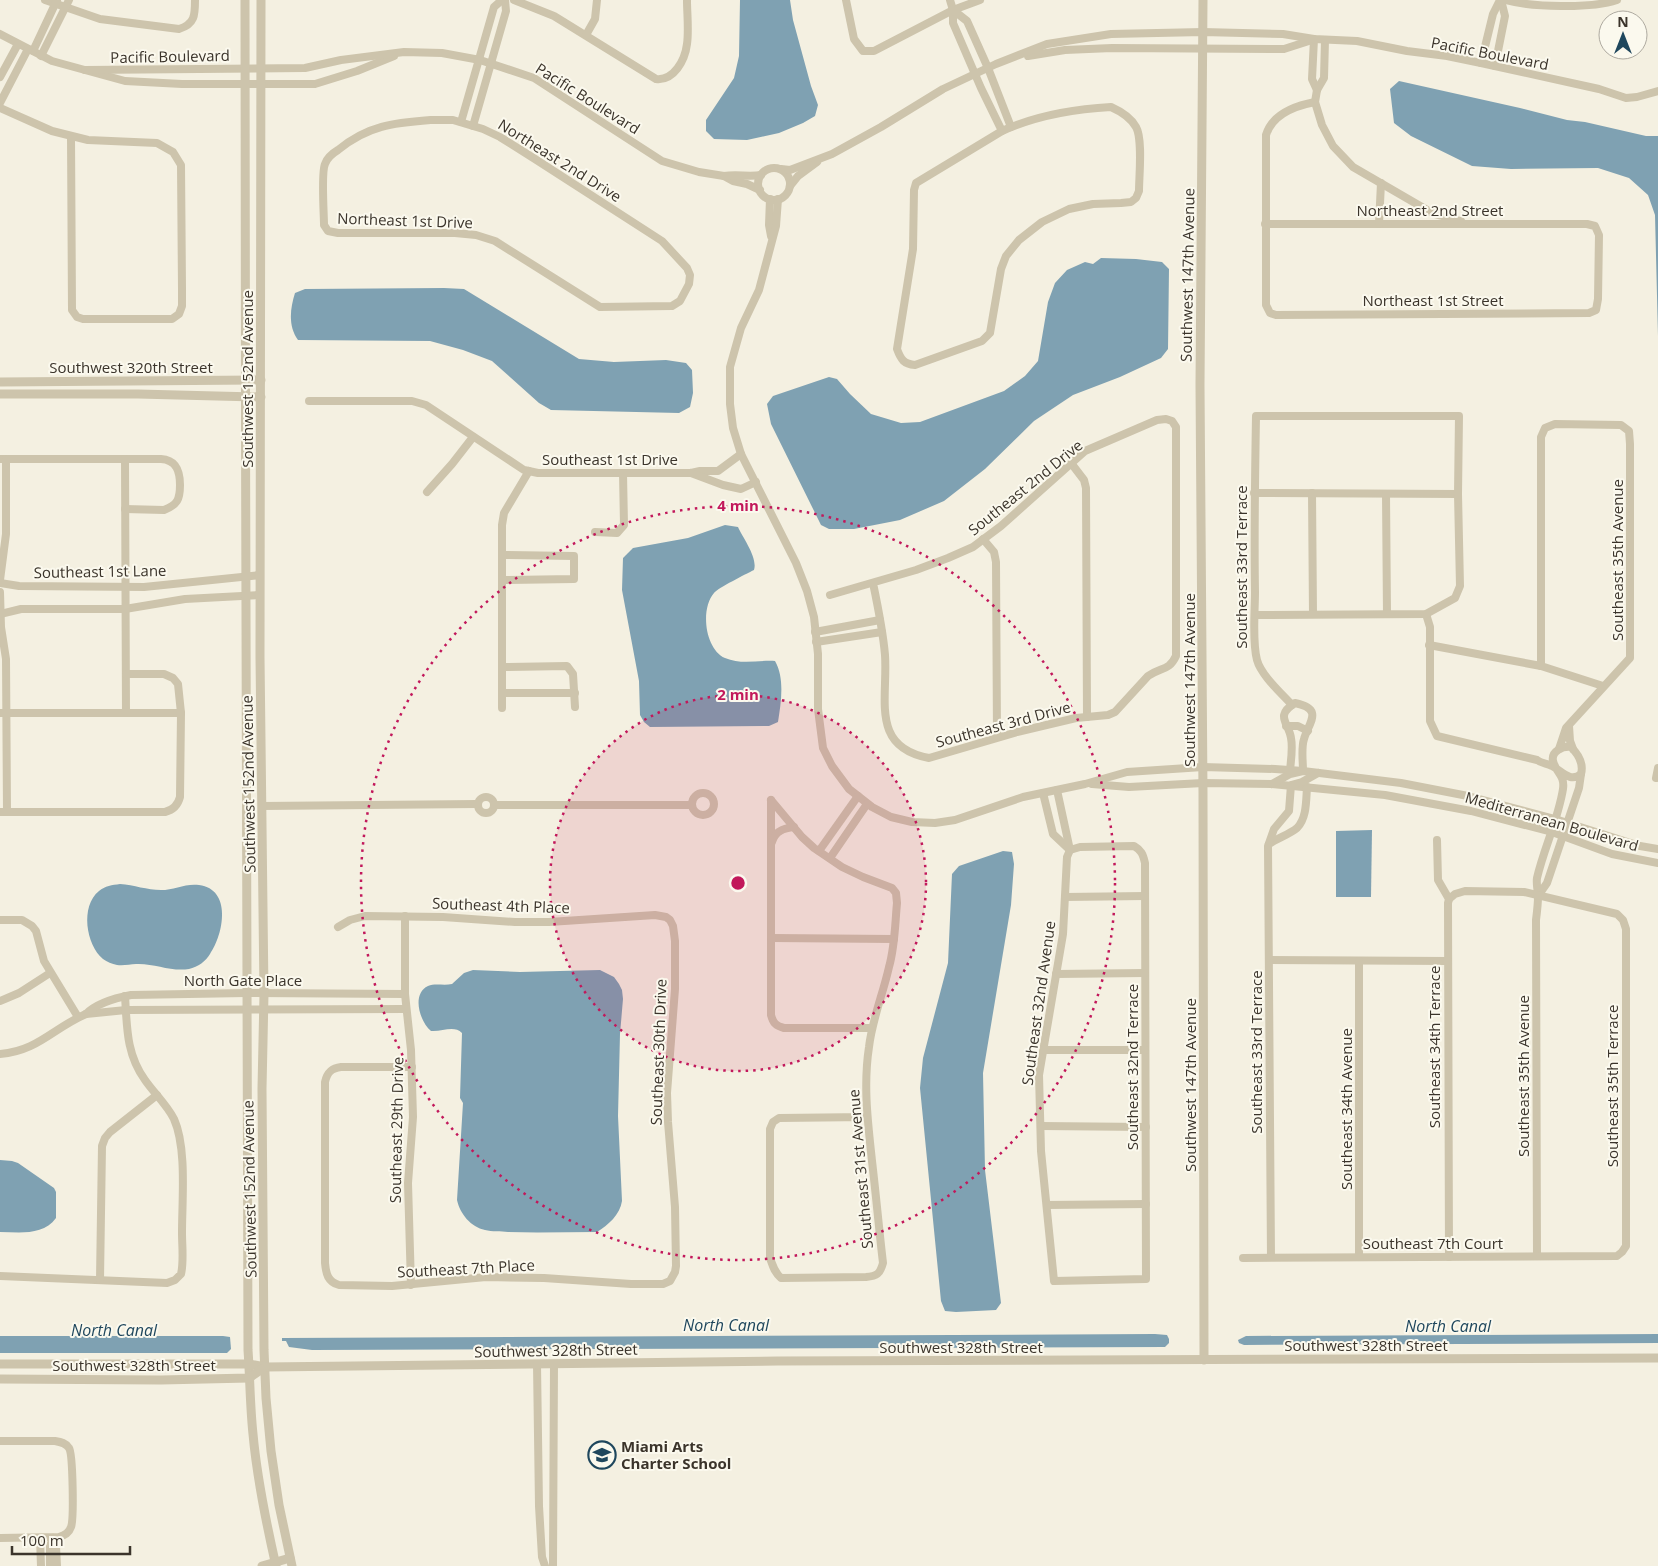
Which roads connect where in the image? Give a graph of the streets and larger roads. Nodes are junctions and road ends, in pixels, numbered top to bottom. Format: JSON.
{"nodes":[{"id":1,"x":45,"y":0,"type":"edge"},
{"id":2,"x":195,"y":0,"type":"edge"},
{"id":3,"x":245,"y":0,"type":"edge"},
{"id":4,"x":261,"y":0,"type":"edge"},
{"id":5,"x":504,"y":0,"type":"edge"},
{"id":6,"x":514,"y":0,"type":"edge"},
{"id":7,"x":597,"y":0,"type":"edge"},
{"id":8,"x":687,"y":0,"type":"edge"},
{"id":9,"x":846,"y":0,"type":"edge"},
{"id":10,"x":950,"y":0,"type":"edge"},
{"id":11,"x":980,"y":0,"type":"edge"},
{"id":12,"x":1203,"y":0,"type":"edge"},
{"id":13,"x":1500,"y":0,"type":"edge"},
{"id":14,"x":1505,"y":0,"type":"edge"},
{"id":15,"x":1617,"y":0,"type":"edge"},
{"id":16,"x":56,"y":2,"type":"edge"},
{"id":17,"x":66,"y":3,"type":"edge"},
{"id":18,"x":1592,"y":3,"type":"edge"},
{"id":19,"x":953,"y":10,"type":"junction"},
{"id":20,"x":492,"y":15,"type":"junction"},
{"id":21,"x":504,"y":18,"type":"junction"},
{"id":22,"x":969,"y":27,"type":"junction"},
{"id":23,"x":957,"y":32,"type":"junction"},
{"id":24,"x":1203,"y":32,"type":"junction"},
{"id":25,"x":0,"y":34,"type":"edge"},
{"id":26,"x":1283,"y":34,"type":"junction"},
{"id":27,"x":586,"y":35,"type":"junction"},
{"id":28,"x":1314,"y":39,"type":"junction"},
{"id":29,"x":1325,"y":40,"type":"junction"},
{"id":30,"x":18,"y":44,"type":"junction"},
{"id":31,"x":1202,"y":48,"type":"junction"},
{"id":32,"x":1284,"y":49,"type":"junction"},
{"id":33,"x":31,"y":50,"type":"junction"},
{"id":34,"x":404,"y":52,"type":"junction"},
{"id":35,"x":41,"y":56,"type":"junction"},
{"id":36,"x":1016,"y":57,"type":"junction"},
{"id":37,"x":480,"y":60,"type":"junction"},
{"id":38,"x":490,"y":62,"type":"junction"},
{"id":39,"x":1481,"y":63,"type":"junction"},
{"id":40,"x":1495,"y":66,"type":"junction"},
{"id":41,"x":988,"y":68,"type":"junction"},
{"id":42,"x":245,"y":69,"type":"junction"},
{"id":43,"x":261,"y":69,"type":"junction"},
{"id":44,"x":84,"y":70,"type":"junction"},
{"id":45,"x":975,"y":74,"type":"junction"},
{"id":46,"x":0,"y":77,"type":"edge"},
{"id":47,"x":245,"y":83,"type":"junction"},
{"id":48,"x":261,"y":84,"type":"junction"},
{"id":49,"x":1317,"y":90,"type":"junction"},
{"id":50,"x":1658,"y":91,"type":"edge"},
{"id":51,"x":468,"y":99,"type":"junction"},
{"id":52,"x":479,"y":102,"type":"junction"},
{"id":53,"x":1315,"y":102,"type":"junction"},
{"id":54,"x":0,"y":103,"type":"edge"},
{"id":55,"x":1003,"y":106,"type":"junction"},
{"id":56,"x":0,"y":108,"type":"edge"},
{"id":57,"x":992,"y":111,"type":"junction"},
{"id":58,"x":461,"y":122,"type":"junction"},
{"id":59,"x":473,"y":126,"type":"junction"},
{"id":60,"x":1011,"y":127,"type":"junction"},
{"id":61,"x":1002,"y":131,"type":"junction"},
{"id":62,"x":71,"y":136,"type":"junction"},
{"id":63,"x":818,"y":160,"type":"junction"},
{"id":64,"x":780,"y":169,"type":"junction"},
{"id":65,"x":761,"y":175,"type":"junction"},
{"id":66,"x":724,"y":176,"type":"junction"},
{"id":67,"x":1381,"y":183,"type":"junction"},
{"id":68,"x":790,"y":186,"type":"junction"},
{"id":69,"x":760,"y":190,"type":"junction"},
{"id":70,"x":774,"y":199,"type":"junction"},
{"id":71,"x":1265,"y":224,"type":"junction"},
{"id":72,"x":1379,"y":224,"type":"junction"},
{"id":73,"x":1470,"y":224,"type":"junction"},
{"id":74,"x":328,"y":231,"type":"joint"},
{"id":75,"x":672,"y":306,"type":"joint"},
{"id":76,"x":1596,"y":310,"type":"joint"},
{"id":77,"x":246,"y":380,"type":"junction"},
{"id":78,"x":261,"y":380,"type":"junction"},
{"id":79,"x":0,"y":382,"type":"edge"},
{"id":80,"x":0,"y":394,"type":"edge"},
{"id":81,"x":246,"y":396,"type":"junction"},
{"id":82,"x":261,"y":397,"type":"junction"},
{"id":83,"x":310,"y":402,"type":"dead end"},
{"id":84,"x":473,"y":436,"type":"junction"},
{"id":85,"x":741,"y":454,"type":"junction"},
{"id":86,"x":3,"y":459,"type":"edge"},
{"id":87,"x":125,"y":459,"type":"junction"},
{"id":88,"x":1071,"y":463,"type":"junction"},
{"id":89,"x":529,"y":471,"type":"junction"},
{"id":90,"x":718,"y":471,"type":"junction"},
{"id":91,"x":623,"y":473,"type":"junction"},
{"id":92,"x":691,"y":473,"type":"junction"},
{"id":93,"x":717,"y":482,"type":"junction"},
{"id":94,"x":756,"y":482,"type":"junction"},
{"id":95,"x":426,"y":492,"type":"dead end"},
{"id":96,"x":1254,"y":493,"type":"junction"},
{"id":97,"x":1312,"y":494,"type":"junction"},
{"id":98,"x":1386,"y":494,"type":"junction"},
{"id":99,"x":1458,"y":494,"type":"junction"},
{"id":100,"x":125,"y":509,"type":"junction"},
{"id":101,"x":595,"y":532,"type":"dead end"},
{"id":102,"x":984,"y":539,"type":"junction"},
{"id":103,"x":502,"y":555,"type":"junction"},
{"id":104,"x":260,"y":575,"type":"junction"},
{"id":105,"x":246,"y":576,"type":"junction"},
{"id":106,"x":502,"y":580,"type":"junction"},
{"id":107,"x":0,"y":582,"type":"edge"},
{"id":108,"x":873,"y":583,"type":"junction"},
{"id":109,"x":125,"y":586,"type":"junction"},
{"id":110,"x":154,"y":586,"type":"junction"},
{"id":111,"x":0,"y":592,"type":"edge"},
{"id":112,"x":246,"y":595,"type":"junction"},
{"id":113,"x":260,"y":595,"type":"junction"},
{"id":114,"x":830,"y":595,"type":"dead end"},
{"id":115,"x":156,"y":603,"type":"junction"},
{"id":116,"x":125,"y":609,"type":"junction"},
{"id":117,"x":0,"y":614,"type":"edge"},
{"id":118,"x":1313,"y":614,"type":"junction"},
{"id":119,"x":1387,"y":614,"type":"junction"},
{"id":120,"x":1426,"y":614,"type":"junction"},
{"id":121,"x":1255,"y":615,"type":"junction"},
{"id":122,"x":880,"y":620,"type":"junction"},
{"id":123,"x":859,"y":624,"type":"junction"},
{"id":124,"x":815,"y":632,"type":"junction"},
{"id":125,"x":882,"y":632,"type":"junction"},
{"id":126,"x":861,"y":635,"type":"junction"},
{"id":127,"x":816,"y":642,"type":"junction"},
{"id":128,"x":1429,"y":645,"type":"junction"},
{"id":129,"x":1173,"y":662,"type":"joint"},
{"id":130,"x":1540,"y":666,"type":"junction"},
{"id":131,"x":502,"y":667,"type":"junction"},
{"id":132,"x":126,"y":674,"type":"junction"},
{"id":133,"x":1603,"y":686,"type":"junction"},
{"id":134,"x":502,"y":693,"type":"junction"},
{"id":135,"x":574,"y":693,"type":"junction"},
{"id":136,"x":1292,"y":705,"type":"junction"},
{"id":137,"x":575,"y":707,"type":"dead end"},
{"id":138,"x":502,"y":708,"type":"dead end"},
{"id":139,"x":3,"y":713,"type":"edge"},
{"id":140,"x":126,"y":713,"type":"junction"},
{"id":141,"x":181,"y":713,"type":"junction"},
{"id":142,"x":1087,"y":717,"type":"junction"},
{"id":143,"x":1286,"y":726,"type":"junction"},
{"id":144,"x":1569,"y":726,"type":"junction"},
{"id":145,"x":1308,"y":731,"type":"junction"},
{"id":146,"x":997,"y":737,"type":"junction"},
{"id":147,"x":1573,"y":749,"type":"junction"},
{"id":148,"x":1557,"y":750,"type":"junction"},
{"id":149,"x":1537,"y":760,"type":"junction"},
{"id":150,"x":1203,"y":767,"type":"junction"},
{"id":151,"x":1658,"y":768,"type":"edge"},
{"id":152,"x":1290,"y":770,"type":"junction"},
{"id":153,"x":1303,"y":771,"type":"junction"},
{"id":154,"x":1559,"y":771,"type":"junction"},
{"id":155,"x":1318,"y":773,"type":"junction"},
{"id":156,"x":1581,"y":774,"type":"junction"},
{"id":157,"x":1656,"y":778,"type":"dead end"},
{"id":158,"x":1203,"y":783,"type":"junction"},
{"id":159,"x":1086,"y":784,"type":"junction"},
{"id":160,"x":1272,"y":784,"type":"junction"},
{"id":161,"x":1291,"y":785,"type":"junction"},
{"id":162,"x":1307,"y":786,"type":"junction"},
{"id":163,"x":1563,"y":786,"type":"junction"},
{"id":164,"x":1578,"y":788,"type":"junction"},
{"id":165,"x":1057,"y":790,"type":"junction"},
{"id":166,"x":1043,"y":793,"type":"junction"},
{"id":167,"x":858,"y":796,"type":"junction"},
{"id":168,"x":477,"y":804,"type":"junction"},
{"id":169,"x":867,"y":804,"type":"junction"},
{"id":170,"x":494,"y":805,"type":"junction"},
{"id":171,"x":692,"y":805,"type":"dead end"},
{"id":172,"x":262,"y":806,"type":"junction"},
{"id":173,"x":4,"y":812,"type":"edge"},
{"id":174,"x":1555,"y":819,"type":"junction"},
{"id":175,"x":1568,"y":823,"type":"junction"},
{"id":176,"x":794,"y":827,"type":"junction"},
{"id":177,"x":1552,"y":832,"type":"junction"},
{"id":178,"x":1562,"y":836,"type":"junction"},
{"id":179,"x":1438,"y":840,"type":"dead end"},
{"id":180,"x":771,"y":844,"type":"junction"},
{"id":181,"x":1268,"y":846,"type":"junction"},
{"id":182,"x":1658,"y":849,"type":"edge"},
{"id":183,"x":1070,"y":850,"type":"junction"},
{"id":184,"x":819,"y":851,"type":"junction"},
{"id":185,"x":830,"y":858,"type":"junction"},
{"id":186,"x":1658,"y":863,"type":"edge"},
{"id":187,"x":1145,"y":896,"type":"junction"},
{"id":188,"x":1538,"y":896,"type":"junction"},
{"id":189,"x":1065,"y":897,"type":"junction"},
{"id":190,"x":1449,"y":899,"type":"junction"},
{"id":191,"x":405,"y":916,"type":"junction"},
{"id":192,"x":666,"y":917,"type":"joint"},
{"id":193,"x":0,"y":920,"type":"edge"},
{"id":194,"x":338,"y":927,"type":"dead end"},
{"id":195,"x":771,"y":938,"type":"junction"},
{"id":196,"x":894,"y":939,"type":"junction"},
{"id":197,"x":1269,"y":960,"type":"junction"},
{"id":198,"x":1359,"y":961,"type":"junction"},
{"id":199,"x":1448,"y":961,"type":"junction"},
{"id":200,"x":50,"y":973,"type":"junction"},
{"id":201,"x":1145,"y":973,"type":"junction"},
{"id":202,"x":1056,"y":974,"type":"junction"},
{"id":203,"x":246,"y":993,"type":"junction"},
{"id":204,"x":185,"y":994,"type":"junction"},
{"id":205,"x":264,"y":994,"type":"junction"},
{"id":206,"x":328,"y":994,"type":"junction"},
{"id":207,"x":405,"y":994,"type":"junction"},
{"id":208,"x":125,"y":996,"type":"junction"},
{"id":209,"x":0,"y":1000,"type":"edge"},
{"id":210,"x":246,"y":1009,"type":"junction"},
{"id":211,"x":328,"y":1009,"type":"junction"},
{"id":212,"x":406,"y":1009,"type":"junction"},
{"id":213,"x":126,"y":1010,"type":"junction"},
{"id":214,"x":185,"y":1010,"type":"junction"},
{"id":215,"x":264,"y":1010,"type":"junction"},
{"id":216,"x":82,"y":1016,"type":"junction"},
{"id":217,"x":872,"y":1028,"type":"junction"},
{"id":218,"x":1044,"y":1050,"type":"junction"},
{"id":219,"x":1146,"y":1050,"type":"junction"},
{"id":220,"x":0,"y":1054,"type":"edge"},
{"id":221,"x":412,"y":1067,"type":"junction"},
{"id":222,"x":157,"y":1095,"type":"junction"},
{"id":223,"x":867,"y":1117,"type":"junction"},
{"id":224,"x":1041,"y":1126,"type":"junction"},
{"id":225,"x":1146,"y":1127,"type":"junction"},
{"id":226,"x":1047,"y":1204,"type":"junction"},
{"id":227,"x":1146,"y":1204,"type":"junction"},
{"id":228,"x":1622,"y":1252,"type":"joint"},
{"id":229,"x":1538,"y":1256,"type":"junction"},
{"id":230,"x":1359,"y":1257,"type":"junction"},
{"id":231,"x":1449,"y":1257,"type":"junction"},
{"id":232,"x":1243,"y":1258,"type":"dead end"},
{"id":233,"x":1271,"y":1258,"type":"junction"},
{"id":234,"x":0,"y":1276,"type":"edge"},
{"id":235,"x":100,"y":1280,"type":"junction"},
{"id":236,"x":670,"y":1280,"type":"joint"},
{"id":237,"x":1054,"y":1281,"type":"joint"},
{"id":238,"x":411,"y":1284,"type":"junction"},
{"id":239,"x":1658,"y":1358,"type":"edge"},
{"id":240,"x":1204,"y":1360,"type":"junction"},
{"id":241,"x":0,"y":1364,"type":"edge"},
{"id":242,"x":249,"y":1364,"type":"junction"},
{"id":243,"x":538,"y":1364,"type":"junction"},
{"id":244,"x":554,"y":1364,"type":"junction"},
{"id":245,"x":264,"y":1367,"type":"junction"},
{"id":246,"x":0,"y":1378,"type":"edge"},
{"id":247,"x":249,"y":1378,"type":"junction"},
{"id":248,"x":0,"y":1441,"type":"edge"},
{"id":249,"x":0,"y":1538,"type":"edge"},
{"id":250,"x":40,"y":1538,"type":"junction"},
{"id":251,"x":53,"y":1538,"type":"junction"},
{"id":252,"x":291,"y":1562,"type":"edge"},
{"id":253,"x":275,"y":1564,"type":"edge"},
{"id":254,"x":42,"y":1566,"type":"edge"},
{"id":255,"x":50,"y":1566,"type":"edge"},
{"id":256,"x":57,"y":1566,"type":"edge"},
{"id":257,"x":262,"y":1566,"type":"edge"},
{"id":258,"x":545,"y":1566,"type":"edge"},
{"id":259,"x":553,"y":1566,"type":"edge"}],
"edges":[{"from":1,"to":16,"type":"street"},
{"from":2,"to":17,"type":"street"},
{"from":3,"to":42,"type":"street","name":"Southwest 152nd Avenue"},
{"from":4,"to":43,"type":"street","name":"Southwest 152nd Avenue"},
{"from":5,"to":20,"type":"street"},
{"from":5,"to":21,"type":"street"},
{"from":6,"to":27,"type":"street"},
{"from":7,"to":27,"type":"street"},
{"from":8,"to":27,"type":"street"},
{"from":9,"to":19,"type":"street"},
{"from":10,"to":19,"type":"street"},
{"from":11,"to":19,"type":"street"},
{"from":12,"to":24,"type":"street","name":"Southwest 147th Avenue"},
{"from":13,"to":39,"type":"street"},
{"from":13,"to":40,"type":"street"},
{"from":14,"to":18,"type":"street"},
{"from":15,"to":18,"type":"street"},
{"from":16,"to":17,"type":"street"},
{"from":16,"to":33,"type":"street"},
{"from":17,"to":35,"type":"street"},
{"from":19,"to":22,"type":"street"},
{"from":19,"to":23,"type":"street"},
{"from":20,"to":21,"type":"street"},
{"from":20,"to":37,"type":"street"},
{"from":21,"to":38,"type":"street"},
{"from":22,"to":23,"type":"street"},
{"from":22,"to":41,"type":"street"},
{"from":23,"to":45,"type":"street"},
{"from":24,"to":26,"type":"street","name":"Pacific Boulevard"},
{"from":24,"to":31,"type":"street","name":"Southwest 147th Avenue"},
{"from":24,"to":36,"type":"street","name":"Pacific Boulevard"},
{"from":25,"to":30,"type":"street","name":"Pacific Boulevard"},
{"from":26,"to":28,"type":"street","name":"Pacific Boulevard"},
{"from":26,"to":32,"type":"street"},
{"from":28,"to":29,"type":"street","name":"Pacific Boulevard"},
{"from":28,"to":32,"type":"street","name":"Pacific Boulevard"},
{"from":28,"to":49,"type":"street"},
{"from":29,"to":39,"type":"street","name":"Pacific Boulevard"},
{"from":29,"to":49,"type":"street"},
{"from":30,"to":33,"type":"street","name":"Pacific Boulevard"},
{"from":30,"to":46,"type":"street"},
{"from":31,"to":32,"type":"street","name":"Pacific Boulevard"},
{"from":31,"to":36,"type":"street","name":"Pacific Boulevard"},
{"from":31,"to":150,"type":"street","name":"Southwest 147th Avenue"},
{"from":33,"to":35,"type":"street","name":"Pacific Boulevard"},
{"from":33,"to":54,"type":"street"},
{"from":34,"to":37,"type":"street","name":"Pacific Boulevard"},
{"from":34,"to":43,"type":"street","name":"Pacific Boulevard"},
{"from":34,"to":48,"type":"street","name":"Pacific Boulevard"},
{"from":35,"to":44,"type":"street","name":"Pacific Boulevard"},
{"from":36,"to":41,"type":"street","name":"Pacific Boulevard"},
{"from":37,"to":38,"type":"street","name":"Pacific Boulevard"},
{"from":37,"to":51,"type":"street"},
{"from":38,"to":52,"type":"street"},
{"from":38,"to":66,"type":"street","name":"Pacific Boulevard"},
{"from":39,"to":40,"type":"street","name":"Pacific Boulevard"},
{"from":40,"to":50,"type":"street","name":"Pacific Boulevard"},
{"from":41,"to":45,"type":"street","name":"Pacific Boulevard"},
{"from":41,"to":55,"type":"street"},
{"from":42,"to":43,"type":"street","name":"Pacific Boulevard"},
{"from":42,"to":44,"type":"street","name":"Pacific Boulevard"},
{"from":42,"to":47,"type":"street","name":"Southwest 152nd Avenue"},
{"from":43,"to":48,"type":"street","name":"Southwest 152nd Avenue"},
{"from":44,"to":47,"type":"street","name":"Pacific Boulevard"},
{"from":45,"to":57,"type":"street"},
{"from":45,"to":63,"type":"street","name":"Pacific Boulevard"},
{"from":47,"to":48,"type":"street","name":"Pacific Boulevard"},
{"from":47,"to":77,"type":"street","name":"Southwest 152nd Avenue"},
{"from":48,"to":78,"type":"street","name":"Southwest 152nd Avenue"},
{"from":49,"to":53,"type":"street"},
{"from":51,"to":52,"type":"street"},
{"from":51,"to":58,"type":"street"},
{"from":52,"to":59,"type":"street"},
{"from":53,"to":67,"type":"street"},
{"from":53,"to":71,"type":"street"},
{"from":55,"to":57,"type":"street"},
{"from":55,"to":60,"type":"street"},
{"from":56,"to":62,"type":"street"},
{"from":57,"to":61,"type":"street"},
{"from":58,"to":59,"type":"street","name":"Northeast 2nd Drive"},
{"from":58,"to":74,"type":"street","name":"Northeast 2nd Drive"},
{"from":59,"to":75,"type":"street","name":"Northeast 2nd Drive"},
{"from":60,"to":61,"type":"street"},
{"from":60,"to":61,"type":"street"},
{"from":62,"to":62,"type":"street"},
{"from":63,"to":64,"type":"street","name":"Pacific Boulevard"},
{"from":63,"to":68,"type":"street","name":"Pacific Boulevard"},
{"from":64,"to":65,"type":"street"},
{"from":64,"to":68,"type":"street"},
{"from":65,"to":66,"type":"street","name":"Pacific Boulevard"},
{"from":65,"to":69,"type":"street"},
{"from":66,"to":69,"type":"street","name":"Pacific Boulevard"},
{"from":67,"to":72,"type":"street"},
{"from":67,"to":73,"type":"street"},
{"from":68,"to":70,"type":"street"},
{"from":69,"to":70,"type":"street"},
{"from":70,"to":85,"type":"street"},
{"from":71,"to":72,"type":"street","name":"Northeast 2nd Street"},
{"from":71,"to":76,"type":"street","name":"Northeast 1st Street"},
{"from":72,"to":73,"type":"street","name":"Northeast 2nd Street"},
{"from":73,"to":76,"type":"street","name":"Northeast 2nd Street"},
{"from":74,"to":75,"type":"street","name":"Northeast 1st Drive"},
{"from":77,"to":78,"type":"street","name":"Southwest 320th Street"},
{"from":77,"to":79,"type":"street","name":"Southwest 320th Street"},
{"from":77,"to":81,"type":"street","name":"Southwest 152nd Avenue"},
{"from":78,"to":82,"type":"street","name":"Southwest 152nd Avenue"},
{"from":80,"to":81,"type":"street","name":"Southwest 320th Street"},
{"from":81,"to":82,"type":"street","name":"Southwest 320th Street"},
{"from":81,"to":105,"type":"street","name":"Southwest 152nd Avenue"},
{"from":82,"to":104,"type":"street","name":"Southwest 152nd Avenue"},
{"from":83,"to":84,"type":"street","name":"Southeast 1st Drive"},
{"from":84,"to":89,"type":"street","name":"Southeast 1st Drive"},
{"from":84,"to":95,"type":"street"},
{"from":85,"to":90,"type":"street"},
{"from":85,"to":94,"type":"street"},
{"from":86,"to":87,"type":"street"},
{"from":86,"to":107,"type":"street"},
{"from":87,"to":100,"type":"street"},
{"from":87,"to":100,"type":"street"},
{"from":88,"to":102,"type":"street","name":"Southeast 2nd Drive"},
{"from":88,"to":129,"type":"street","name":"Southeast 2nd Drive"},
{"from":88,"to":142,"type":"street"},
{"from":89,"to":91,"type":"street","name":"Southeast 1st Drive"},
{"from":89,"to":103,"type":"street"},
{"from":90,"to":92,"type":"street","name":"Southeast 1st Drive"},
{"from":90,"to":93,"type":"street"},
{"from":91,"to":92,"type":"street","name":"Southeast 1st Drive"},
{"from":91,"to":101,"type":"street"},
{"from":92,"to":93,"type":"street","name":"Southeast 1st Drive"},
{"from":93,"to":94,"type":"street","name":"Southeast 1st Drive"},
{"from":94,"to":124,"type":"street"},
{"from":96,"to":97,"type":"street"},
{"from":96,"to":99,"type":"street","name":"Southeast 33rd Terrace"},
{"from":96,"to":121,"type":"street","name":"Southeast 33rd Terrace"},
{"from":97,"to":98,"type":"street"},
{"from":97,"to":118,"type":"street"},
{"from":98,"to":99,"type":"street"},
{"from":98,"to":119,"type":"street"},
{"from":99,"to":120,"type":"street"},
{"from":100,"to":109,"type":"street"},
{"from":102,"to":108,"type":"street","name":"Southeast 2nd Drive"},
{"from":102,"to":146,"type":"street"},
{"from":103,"to":106,"type":"street"},
{"from":103,"to":106,"type":"street"},
{"from":104,"to":105,"type":"street","name":"Southeast 1st Lane"},
{"from":104,"to":113,"type":"street","name":"Southwest 152nd Avenue"},
{"from":105,"to":110,"type":"street","name":"Southeast 1st Lane"},
{"from":105,"to":112,"type":"street","name":"Southwest 152nd Avenue"},
{"from":106,"to":131,"type":"street"},
{"from":107,"to":109,"type":"street","name":"Southeast 1st Lane"},
{"from":108,"to":114,"type":"street","name":"Southeast 2nd Drive"},
{"from":108,"to":122,"type":"street","name":"Southeast 3rd Drive"},
{"from":109,"to":110,"type":"street","name":"Southeast 1st Lane"},
{"from":109,"to":116,"type":"street"},
{"from":110,"to":115,"type":"street"},
{"from":111,"to":117,"type":"street"},
{"from":112,"to":113,"type":"street","name":"Southeast 1st Lane"},
{"from":112,"to":115,"type":"street","name":"Southeast 1st Lane"},
{"from":112,"to":203,"type":"street","name":"Southwest 152nd Avenue"},
{"from":113,"to":172,"type":"street","name":"Southwest 152nd Avenue"},
{"from":115,"to":116,"type":"street","name":"Southeast 1st Lane"},
{"from":116,"to":117,"type":"street","name":"Southeast 1st Lane"},
{"from":116,"to":132,"type":"street"},
{"from":117,"to":139,"type":"street"},
{"from":118,"to":119,"type":"street"},
{"from":118,"to":121,"type":"street"},
{"from":119,"to":120,"type":"street"},
{"from":120,"to":128,"type":"street"},
{"from":121,"to":136,"type":"street","name":"Southeast 33rd Terrace"},
{"from":122,"to":123,"type":"street"},
{"from":122,"to":125,"type":"street","name":"Southeast 3rd Drive"},
{"from":123,"to":124,"type":"street"},
{"from":123,"to":126,"type":"street"},
{"from":124,"to":127,"type":"street"},
{"from":125,"to":126,"type":"street"},
{"from":125,"to":146,"type":"street","name":"Southeast 3rd Drive"},
{"from":126,"to":127,"type":"street"},
{"from":127,"to":167,"type":"street"},
{"from":128,"to":130,"type":"street"},
{"from":128,"to":149,"type":"street"},
{"from":129,"to":142,"type":"street","name":"Southeast 3rd Drive"},
{"from":130,"to":133,"type":"street"},
{"from":130,"to":133,"type":"street","name":"Southeast 35th Avenue"},
{"from":131,"to":134,"type":"street"},
{"from":131,"to":135,"type":"street"},
{"from":132,"to":140,"type":"street"},
{"from":132,"to":141,"type":"street"},
{"from":133,"to":144,"type":"street","name":"Southeast 35th Avenue"},
{"from":134,"to":135,"type":"street"},
{"from":134,"to":138,"type":"street"},
{"from":135,"to":137,"type":"street"},
{"from":136,"to":143,"type":"street"},
{"from":136,"to":145,"type":"street","name":"Southeast 33rd Terrace"},
{"from":139,"to":140,"type":"street"},
{"from":139,"to":173,"type":"street"},
{"from":140,"to":141,"type":"street"},
{"from":141,"to":173,"type":"street"},
{"from":142,"to":146,"type":"street","name":"Southeast 3rd Drive"},
{"from":143,"to":145,"type":"street"},
{"from":143,"to":152,"type":"street"},
{"from":144,"to":147,"type":"street"},
{"from":144,"to":148,"type":"street","name":"Southeast 35th Avenue"},
{"from":145,"to":153,"type":"street","name":"Southeast 33rd Terrace"},
{"from":147,"to":148,"type":"street"},
{"from":147,"to":156,"type":"street"},
{"from":148,"to":149,"type":"street"},
{"from":148,"to":154,"type":"street"},
{"from":149,"to":154,"type":"street"},
{"from":150,"to":152,"type":"street","name":"Mediterranean Boulevard"},
{"from":150,"to":158,"type":"street","name":"Southwest 147th Avenue"},
{"from":150,"to":159,"type":"street","name":"Mediterranean Boulevard"},
{"from":151,"to":157,"type":"street"},
{"from":152,"to":153,"type":"street","name":"Mediterranean Boulevard"},
{"from":153,"to":155,"type":"street","name":"Mediterranean Boulevard"},
{"from":153,"to":160,"type":"street","name":"Mediterranean Boulevard"},
{"from":154,"to":156,"type":"street"},
{"from":154,"to":163,"type":"street","name":"Southeast 35th Avenue"},
{"from":155,"to":161,"type":"street","name":"Mediterranean Boulevard"},
{"from":155,"to":174,"type":"street","name":"Mediterranean Boulevard"},
{"from":156,"to":164,"type":"street","name":"Southeast 35th Avenue"},
{"from":158,"to":159,"type":"street","name":"Mediterranean Boulevard"},
{"from":158,"to":160,"type":"street","name":"Mediterranean Boulevard"},
{"from":158,"to":240,"type":"street","name":"Southwest 147th Avenue"},
{"from":159,"to":165,"type":"street"},
{"from":160,"to":161,"type":"street","name":"Mediterranean Boulevard"},
{"from":161,"to":162,"type":"street","name":"Mediterranean Boulevard"},
{"from":161,"to":181,"type":"street","name":"Southeast 33rd Terrace"},
{"from":162,"to":177,"type":"street","name":"Mediterranean Boulevard"},
{"from":162,"to":181,"type":"street"},
{"from":163,"to":164,"type":"street"},
{"from":163,"to":174,"type":"street","name":"Southeast 35th Avenue"},
{"from":164,"to":175,"type":"street","name":"Southeast 35th Avenue"},
{"from":165,"to":166,"type":"street"},
{"from":165,"to":183,"type":"street","name":"Southeast 32nd Avenue"},
{"from":166,"to":169,"type":"street"},
{"from":166,"to":183,"type":"street"},
{"from":167,"to":169,"type":"street"},
{"from":167,"to":184,"type":"street"},
{"from":168,"to":170,"type":"street"},
{"from":168,"to":170,"type":"street"},
{"from":168,"to":172,"type":"street"},
{"from":169,"to":185,"type":"street"},
{"from":170,"to":171,"type":"street"},
{"from":172,"to":205,"type":"street","name":"Southwest 152nd Avenue"},
{"from":174,"to":175,"type":"street","name":"Mediterranean Boulevard"},
{"from":174,"to":177,"type":"street","name":"Southeast 35th Avenue"},
{"from":175,"to":178,"type":"street","name":"Southeast 35th Avenue"},
{"from":175,"to":182,"type":"street","name":"Mediterranean Boulevard"},
{"from":176,"to":180,"type":"street"},
{"from":176,"to":180,"type":"street"},
{"from":176,"to":184,"type":"street"},
{"from":177,"to":178,"type":"street","name":"Mediterranean Boulevard"},
{"from":177,"to":188,"type":"street","name":"Southeast 35th Avenue"},
{"from":178,"to":186,"type":"street","name":"Mediterranean Boulevard"},
{"from":178,"to":188,"type":"street","name":"Southeast 35th Avenue"},
{"from":179,"to":190,"type":"street","name":"Southeast 34th Terrace"},
{"from":180,"to":195,"type":"street"},
{"from":181,"to":197,"type":"street","name":"Southeast 33rd Terrace"},
{"from":183,"to":187,"type":"street","name":"Southeast 32nd Terrace"},
{"from":183,"to":189,"type":"street","name":"Southeast 32nd Avenue"},
{"from":184,"to":185,"type":"street"},
{"from":185,"to":196,"type":"street","name":"Southeast 31st Avenue"},
{"from":187,"to":189,"type":"street"},
{"from":187,"to":201,"type":"street","name":"Southeast 32nd Terrace"},
{"from":188,"to":190,"type":"street"},
{"from":188,"to":228,"type":"street","name":"Southeast 35th Terrace"},
{"from":188,"to":229,"type":"street","name":"Southeast 35th Avenue"},
{"from":189,"to":202,"type":"street","name":"Southeast 32nd Avenue"},
{"from":190,"to":199,"type":"street","name":"Southeast 34th Terrace"},
{"from":191,"to":192,"type":"street","name":"Southeast 4th Place"},
{"from":191,"to":194,"type":"street","name":"Southeast 4th Place"},
{"from":191,"to":207,"type":"street","name":"Southeast 29th Drive"},
{"from":192,"to":236,"type":"street","name":"Southeast 30th Drive"},
{"from":193,"to":200,"type":"street"},
{"from":195,"to":196,"type":"street"},
{"from":195,"to":217,"type":"street"},
{"from":196,"to":217,"type":"street","name":"Southeast 31st Avenue"},
{"from":197,"to":198,"type":"street"},
{"from":197,"to":233,"type":"street","name":"Southeast 33rd Terrace"},
{"from":198,"to":199,"type":"street"},
{"from":198,"to":230,"type":"street","name":"Southeast 34th Avenue"},
{"from":199,"to":231,"type":"street","name":"Southeast 34th Terrace"},
{"from":200,"to":209,"type":"street"},
{"from":200,"to":216,"type":"street"},
{"from":201,"to":202,"type":"street"},
{"from":201,"to":219,"type":"street","name":"Southeast 32nd Terrace"},
{"from":202,"to":218,"type":"street","name":"Southeast 32nd Avenue"},
{"from":203,"to":204,"type":"street","name":"North Gate Place"},
{"from":203,"to":205,"type":"street","name":"North Gate Place"},
{"from":203,"to":210,"type":"street","name":"Southwest 152nd Avenue"},
{"from":204,"to":208,"type":"street","name":"North Gate Place"},
{"from":204,"to":214,"type":"street"},
{"from":205,"to":206,"type":"street","name":"North Gate Place"},
{"from":205,"to":215,"type":"street","name":"Southwest 152nd Avenue"},
{"from":206,"to":207,"type":"street","name":"North Gate Place"},
{"from":206,"to":211,"type":"street"},
{"from":207,"to":212,"type":"street","name":"Southeast 29th Drive"},
{"from":208,"to":213,"type":"street"},
{"from":208,"to":216,"type":"street","name":"North Gate Place"},
{"from":210,"to":214,"type":"street","name":"North Gate Place"},
{"from":210,"to":215,"type":"street","name":"North Gate Place"},
{"from":210,"to":242,"type":"street","name":"Southwest 152nd Avenue"},
{"from":211,"to":212,"type":"street","name":"North Gate Place"},
{"from":211,"to":215,"type":"street","name":"North Gate Place"},
{"from":212,"to":221,"type":"street","name":"Southeast 29th Drive"},
{"from":213,"to":214,"type":"street","name":"North Gate Place"},
{"from":213,"to":216,"type":"street","name":"North Gate Place"},
{"from":213,"to":222,"type":"street"},
{"from":215,"to":245,"type":"street","name":"Southwest 152nd Avenue"},
{"from":216,"to":220,"type":"street","name":"North Gate Place"},
{"from":217,"to":223,"type":"street","name":"Southeast 31st Avenue"},
{"from":218,"to":219,"type":"street"},
{"from":218,"to":224,"type":"street","name":"Southeast 32nd Avenue"},
{"from":219,"to":225,"type":"street","name":"Southeast 32nd Terrace"},
{"from":221,"to":238,"type":"street","name":"Southeast 29th Drive"},
{"from":221,"to":238,"type":"street","name":"Southeast 7th Place"},
{"from":222,"to":235,"type":"street"},
{"from":222,"to":235,"type":"street"},
{"from":223,"to":223,"type":"street","name":"Southeast 31st Avenue"},
{"from":224,"to":225,"type":"street"},
{"from":224,"to":226,"type":"street","name":"Southeast 32nd Avenue"},
{"from":225,"to":227,"type":"street","name":"Southeast 32nd Terrace"},
{"from":226,"to":227,"type":"street"},
{"from":226,"to":237,"type":"street","name":"Southeast 32nd Avenue"},
{"from":227,"to":237,"type":"street","name":"Southeast 32nd Terrace"},
{"from":228,"to":229,"type":"street","name":"Southeast 7th Court"},
{"from":229,"to":231,"type":"street","name":"Southeast 7th Court"},
{"from":230,"to":231,"type":"street","name":"Southeast 7th Court"},
{"from":230,"to":233,"type":"street","name":"Southeast 7th Court"},
{"from":232,"to":233,"type":"street","name":"Southeast 7th Court"},
{"from":234,"to":235,"type":"street"},
{"from":236,"to":238,"type":"street","name":"Southeast 7th Place"},
{"from":239,"to":240,"type":"street","name":"Southwest 328th Street"},
{"from":240,"to":244,"type":"street","name":"Southwest 328th Street"},
{"from":241,"to":242,"type":"street","name":"Southwest 328th Street"},
{"from":242,"to":245,"type":"street","name":"Southwest 328th Street"},
{"from":242,"to":247,"type":"street","name":"Southwest 152nd Avenue"},
{"from":243,"to":244,"type":"street","name":"Southwest 328th Street"},
{"from":243,"to":245,"type":"street","name":"Southwest 328th Street"},
{"from":243,"to":258,"type":"street"},
{"from":244,"to":259,"type":"street"},
{"from":245,"to":247,"type":"street"},
{"from":245,"to":252,"type":"street","name":"Southwest 152nd Avenue"},
{"from":246,"to":247,"type":"street","name":"Southwest 328th Street"},
{"from":247,"to":253,"type":"street","name":"Southwest 152nd Avenue"},
{"from":248,"to":251,"type":"street"},
{"from":249,"to":250,"type":"street"},
{"from":250,"to":251,"type":"street"},
{"from":250,"to":254,"type":"street"},
{"from":251,"to":255,"type":"street"},
{"from":251,"to":256,"type":"street"},
{"from":252,"to":253,"type":"street"},
{"from":253,"to":257,"type":"street"}]}
